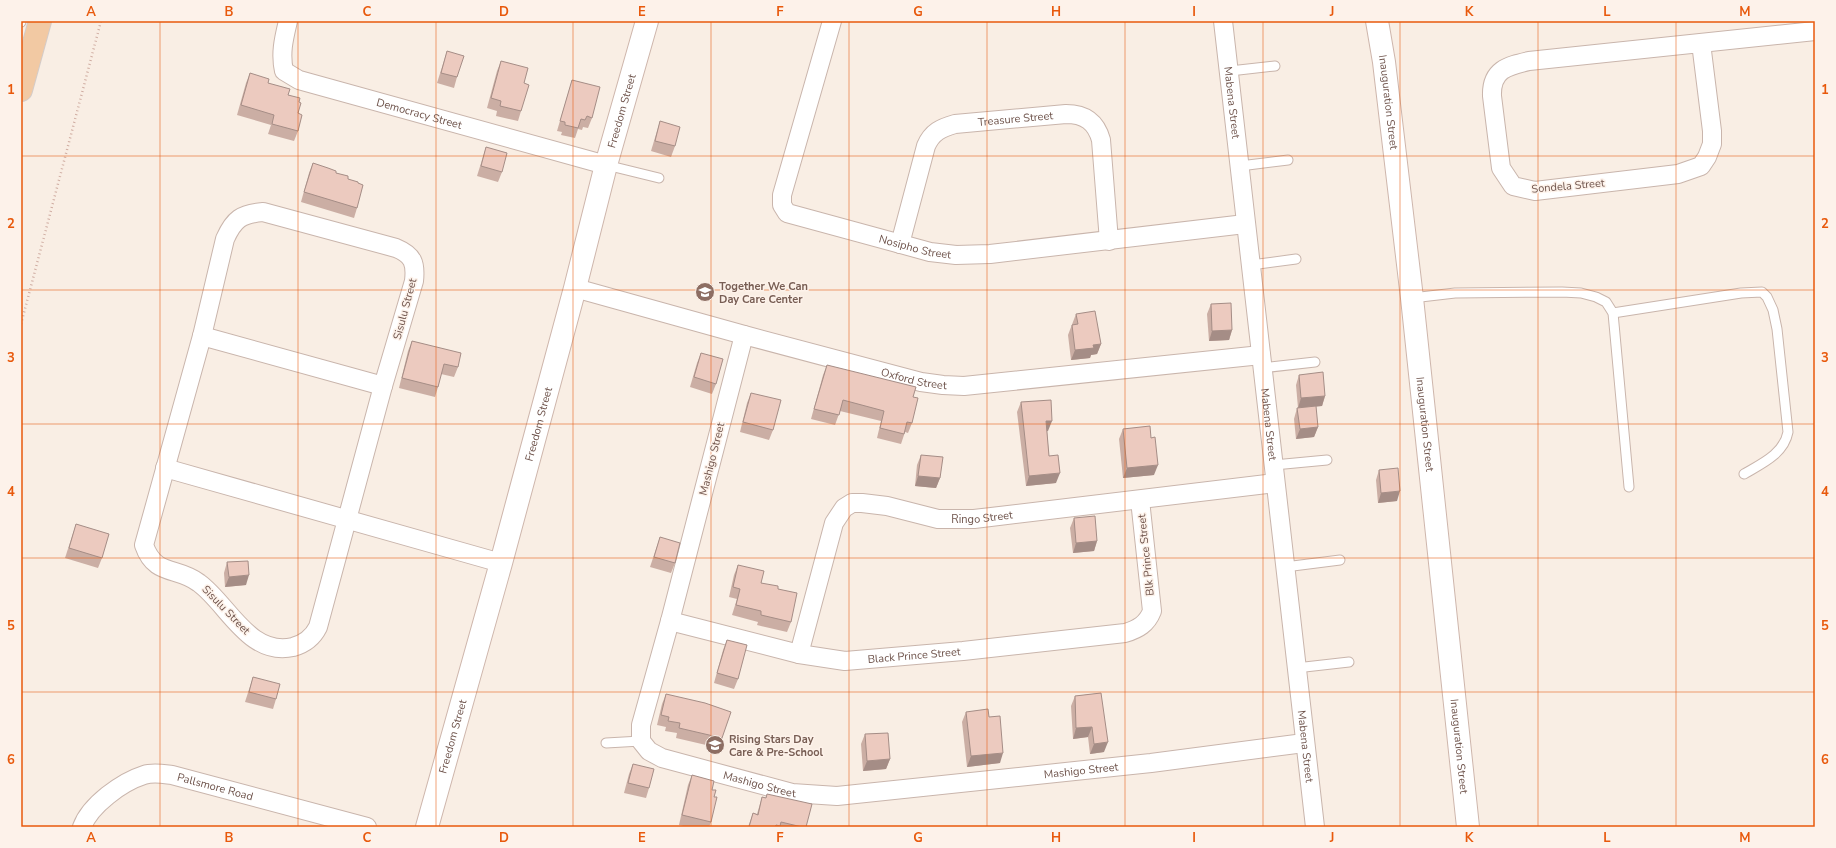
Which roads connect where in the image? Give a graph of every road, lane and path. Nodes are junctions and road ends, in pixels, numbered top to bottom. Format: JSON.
{"nodes":[{"id":1,"x":40,"y":21,"type":"edge"},
{"id":2,"x":101,"y":21,"type":"edge"},
{"id":3,"x":288,"y":21,"type":"edge"},
{"id":4,"x":647,"y":21,"type":"edge"},
{"id":5,"x":832,"y":21,"type":"edge"},
{"id":6,"x":1223,"y":21,"type":"edge"},
{"id":7,"x":1377,"y":21,"type":"edge"},
{"id":8,"x":1815,"y":31,"type":"edge"},
{"id":9,"x":1701,"y":43,"type":"junction"},
{"id":10,"x":1275,"y":66,"type":"dead end"},
{"id":11,"x":1230,"y":71,"type":"junction"},
{"id":12,"x":21,"y":90,"type":"edge"},
{"id":13,"x":1288,"y":160,"type":"dead end"},
{"id":14,"x":606,"y":165,"type":"junction"},
{"id":15,"x":1240,"y":166,"type":"junction"},
{"id":16,"x":659,"y":178,"type":"dead end"},
{"id":17,"x":1245,"y":224,"type":"junction"},
{"id":18,"x":1109,"y":241,"type":"junction"},
{"id":19,"x":900,"y":244,"type":"junction"},
{"id":20,"x":1296,"y":259,"type":"dead end"},
{"id":21,"x":1251,"y":265,"type":"junction"},
{"id":22,"x":576,"y":288,"type":"junction"},
{"id":23,"x":1412,"y":298,"type":"junction"},
{"id":24,"x":1613,"y":313,"type":"junction"},
{"id":25,"x":21,"y":324,"type":"edge"},
{"id":26,"x":744,"y":335,"type":"junction"},
{"id":27,"x":202,"y":336,"type":"junction"},
{"id":28,"x":1262,"y":361,"type":"junction"},
{"id":29,"x":1315,"y":362,"type":"dead end"},
{"id":30,"x":383,"y":386,"type":"junction"},
{"id":31,"x":1327,"y":460,"type":"dead end"},
{"id":32,"x":1274,"y":465,"type":"junction"},
{"id":33,"x":165,"y":468,"type":"junction"},
{"id":34,"x":1744,"y":474,"type":"dead end"},
{"id":35,"x":1275,"y":483,"type":"junction"},
{"id":36,"x":1629,"y":488,"type":"dead end"},
{"id":37,"x":1140,"y":500,"type":"junction"},
{"id":38,"x":346,"y":519,"type":"junction"},
{"id":39,"x":1340,"y":560,"type":"dead end"},
{"id":40,"x":501,"y":563,"type":"junction"},
{"id":41,"x":1285,"y":567,"type":"junction"},
{"id":42,"x":1152,"y":611,"type":"joint"},
{"id":43,"x":670,"y":621,"type":"junction"},
{"id":44,"x":799,"y":654,"type":"junction"},
{"id":45,"x":1349,"y":662,"type":"dead end"},
{"id":46,"x":1296,"y":668,"type":"junction"},
{"id":47,"x":641,"y":741,"type":"junction"},
{"id":48,"x":606,"y":743,"type":"dead end"},
{"id":49,"x":1304,"y":743,"type":"junction"},
{"id":50,"x":82,"y":827,"type":"edge"},
{"id":51,"x":367,"y":827,"type":"edge"},
{"id":52,"x":427,"y":827,"type":"edge"},
{"id":53,"x":1314,"y":827,"type":"edge"},
{"id":54,"x":1468,"y":827,"type":"edge"}],
"edges":[{"from":1,"to":12,"type":"main road"},
{"from":2,"to":25,"type":"path"},
{"from":3,"to":14,"type":"street","name":"Democracy Street"},
{"from":4,"to":14,"type":"street","name":"Freedom Street"},
{"from":5,"to":19,"type":"street","name":"Nosipho Street"},
{"from":6,"to":11,"type":"street","name":"Mabena Street"},
{"from":7,"to":23,"type":"street","name":"Inauguration Street"},
{"from":8,"to":9,"type":"street","name":"Sondela Street"},
{"from":9,"to":9,"type":"street","name":"Sondela Street"},
{"from":10,"to":11,"type":"lane"},
{"from":11,"to":15,"type":"street","name":"Mabena Street"},
{"from":13,"to":15,"type":"lane"},
{"from":14,"to":16,"type":"lane"},
{"from":14,"to":22,"type":"street","name":"Freedom Street"},
{"from":15,"to":17,"type":"street","name":"Mabena Street"},
{"from":17,"to":18,"type":"street","name":"Nosipho Street"},
{"from":17,"to":21,"type":"street","name":"Mabena Street"},
{"from":18,"to":19,"type":"street","name":"Nosipho Street"},
{"from":18,"to":19,"type":"street","name":"Treasure Street"},
{"from":20,"to":21,"type":"lane"},
{"from":21,"to":28,"type":"street","name":"Mabena Street"},
{"from":22,"to":26,"type":"street","name":"Oxford Street"},
{"from":22,"to":40,"type":"street","name":"Freedom Street"},
{"from":23,"to":24,"type":"lane"},
{"from":23,"to":54,"type":"street","name":"Inauguration Street"},
{"from":24,"to":34,"type":"lane"},
{"from":24,"to":36,"type":"lane"},
{"from":26,"to":28,"type":"street","name":"Oxford Street"},
{"from":26,"to":43,"type":"street","name":"Mashigo Street"},
{"from":27,"to":30,"type":"street"},
{"from":27,"to":30,"type":"street","name":"Sisulu Street"},
{"from":27,"to":33,"type":"street","name":"Sisulu Street"},
{"from":28,"to":29,"type":"lane"},
{"from":28,"to":32,"type":"street","name":"Mabena Street"},
{"from":30,"to":38,"type":"street","name":"Sisulu Street"},
{"from":31,"to":32,"type":"lane"},
{"from":32,"to":35,"type":"street","name":"Mabena Street"},
{"from":33,"to":38,"type":"street"},
{"from":33,"to":38,"type":"street","name":"Sisulu Street"},
{"from":35,"to":37,"type":"street","name":"Ringo Street"},
{"from":35,"to":41,"type":"street","name":"Mabena Street"},
{"from":37,"to":42,"type":"street","name":"Blk Prince Street"},
{"from":37,"to":44,"type":"street","name":"Ringo Street"},
{"from":38,"to":40,"type":"street"},
{"from":39,"to":41,"type":"lane"},
{"from":40,"to":52,"type":"street","name":"Freedom Street"},
{"from":41,"to":46,"type":"street","name":"Mabena Street"},
{"from":42,"to":44,"type":"street","name":"Black Prince Street"},
{"from":43,"to":44,"type":"street","name":"Black Prince Street"},
{"from":43,"to":47,"type":"street","name":"Mashigo Street"},
{"from":45,"to":46,"type":"lane"},
{"from":46,"to":49,"type":"street","name":"Mabena Street"},
{"from":47,"to":48,"type":"lane"},
{"from":47,"to":49,"type":"street","name":"Mashigo Street"},
{"from":49,"to":53,"type":"street","name":"Mabena Street"},
{"from":50,"to":51,"type":"street","name":"Pallsmore Road"}]}
